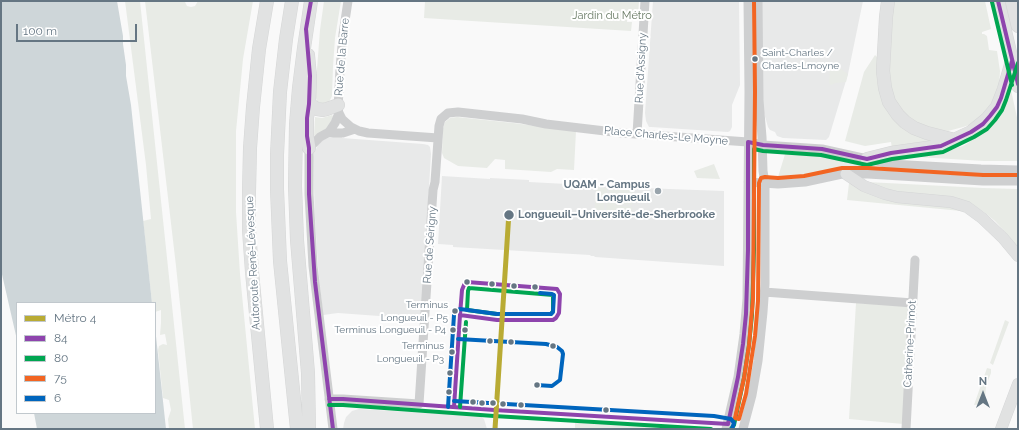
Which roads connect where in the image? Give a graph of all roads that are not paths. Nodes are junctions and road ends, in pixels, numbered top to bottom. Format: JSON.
{"nodes":[{"id":1,"x":268,"y":1,"type":"edge"},
{"id":2,"x":292,"y":1,"type":"edge"},
{"id":3,"x":311,"y":1,"type":"edge"},
{"id":4,"x":348,"y":1,"type":"edge"},
{"id":5,"x":646,"y":1,"type":"edge"},
{"id":6,"x":748,"y":1,"type":"edge"},
{"id":7,"x":758,"y":1,"type":"edge"},
{"id":8,"x":888,"y":1,"type":"edge"},
{"id":9,"x":998,"y":1,"type":"edge"},
{"id":10,"x":1012,"y":1,"type":"edge"},
{"id":11,"x":1018,"y":26,"type":"edge"},
{"id":12,"x":306,"y":29,"type":"junction"},
{"id":13,"x":1012,"y":61,"type":"junction"},
{"id":14,"x":1018,"y":86,"type":"edge"},
{"id":15,"x":309,"y":104,"type":"junction"},
{"id":16,"x":339,"y":109,"type":"junction"},
{"id":17,"x":355,"y":129,"type":"junction"},
{"id":18,"x":329,"y":132,"type":"junction"},
{"id":19,"x":638,"y":134,"type":"junction"},
{"id":20,"x":438,"y":138,"type":"junction"},
{"id":21,"x":955,"y":140,"type":"junction"},
{"id":22,"x":748,"y":142,"type":"junction"},
{"id":23,"x":762,"y":145,"type":"junction"},
{"id":24,"x":309,"y":148,"type":"junction"},
{"id":25,"x":867,"y":159,"type":"junction"},
{"id":26,"x":1018,"y":170,"type":"edge"},
{"id":27,"x":846,"y":174,"type":"junction"},
{"id":28,"x":1018,"y":181,"type":"edge"},
{"id":29,"x":748,"y":182,"type":"junction"},
{"id":30,"x":765,"y":183,"type":"junction"},
{"id":31,"x":1018,"y":256,"type":"edge"},
{"id":32,"x":915,"y":260,"type":"dead end"},
{"id":33,"x":764,"y":292,"type":"junction"},
{"id":34,"x":913,"y":303,"type":"junction"},
{"id":35,"x":1018,"y":384,"type":"edge"},
{"id":36,"x":329,"y":399,"type":"junction"},
{"id":37,"x":267,"y":429,"type":"edge"},
{"id":38,"x":297,"y":429,"type":"edge"},
{"id":39,"x":309,"y":429,"type":"edge"},
{"id":40,"x":333,"y":429,"type":"edge"},
{"id":41,"x":726,"y":429,"type":"edge"},
{"id":42,"x":743,"y":429,"type":"edge"},
{"id":43,"x":906,"y":429,"type":"edge"},
{"id":44,"x":1001,"y":429,"type":"edge"}],
"edges":[{"from":1,"to":37,"type":"highway","name":"Autoroute René-Lévesque"},
{"from":2,"to":38,"type":"highway"},
{"from":3,"to":12,"type":"highway"},
{"from":4,"to":16,"type":"street","name":"Rue de la Barre"},
{"from":5,"to":19,"type":"street","name":"Rue d'Assigny"},
{"from":6,"to":22,"type":"street"},
{"from":7,"to":23,"type":"street"},
{"from":8,"to":21,"type":"highway"},
{"from":9,"to":13,"type":"highway"},
{"from":10,"to":11,"type":"highway"},
{"from":12,"to":15,"type":"highway"},
{"from":12,"to":39,"type":"highway"},
{"from":13,"to":14,"type":"highway"},
{"from":13,"to":21,"type":"highway"},
{"from":15,"to":16,"type":"highway"},
{"from":15,"to":24,"type":"highway"},
{"from":16,"to":17,"type":"street"},
{"from":16,"to":18,"type":"street"},
{"from":17,"to":18,"type":"street"},
{"from":17,"to":20,"type":"street"},
{"from":18,"to":24,"type":"street"},
{"from":19,"to":20,"type":"street","name":"Place Charles-Le Moyne"},
{"from":19,"to":22,"type":"street","name":"Place Charles-Le Moyne"},
{"from":20,"to":36,"type":"street","name":"Rue de Sérigny"},
{"from":21,"to":25,"type":"highway"},
{"from":22,"to":23,"type":"street","name":"Place Charles-Le Moyne"},
{"from":22,"to":29,"type":"street"},
{"from":23,"to":25,"type":"street","name":"Place Charles-Le Moyne"},
{"from":23,"to":30,"type":"street"},
{"from":24,"to":36,"type":"street"},
{"from":25,"to":26,"type":"street","name":"Place Charles-Le Moyne"},
{"from":27,"to":28,"type":"street"},
{"from":27,"to":30,"type":"street"},
{"from":27,"to":31,"type":"main road"},
{"from":29,"to":30,"type":"street"},
{"from":29,"to":41,"type":"street"},
{"from":30,"to":33,"type":"street"},
{"from":32,"to":34,"type":"street","name":"Catherine-Primot"},
{"from":33,"to":34,"type":"street"},
{"from":33,"to":42,"type":"street"},
{"from":34,"to":43,"type":"street","name":"Catherine-Primot"},
{"from":35,"to":44,"type":"main road"},
{"from":36,"to":40,"type":"street"}]}
